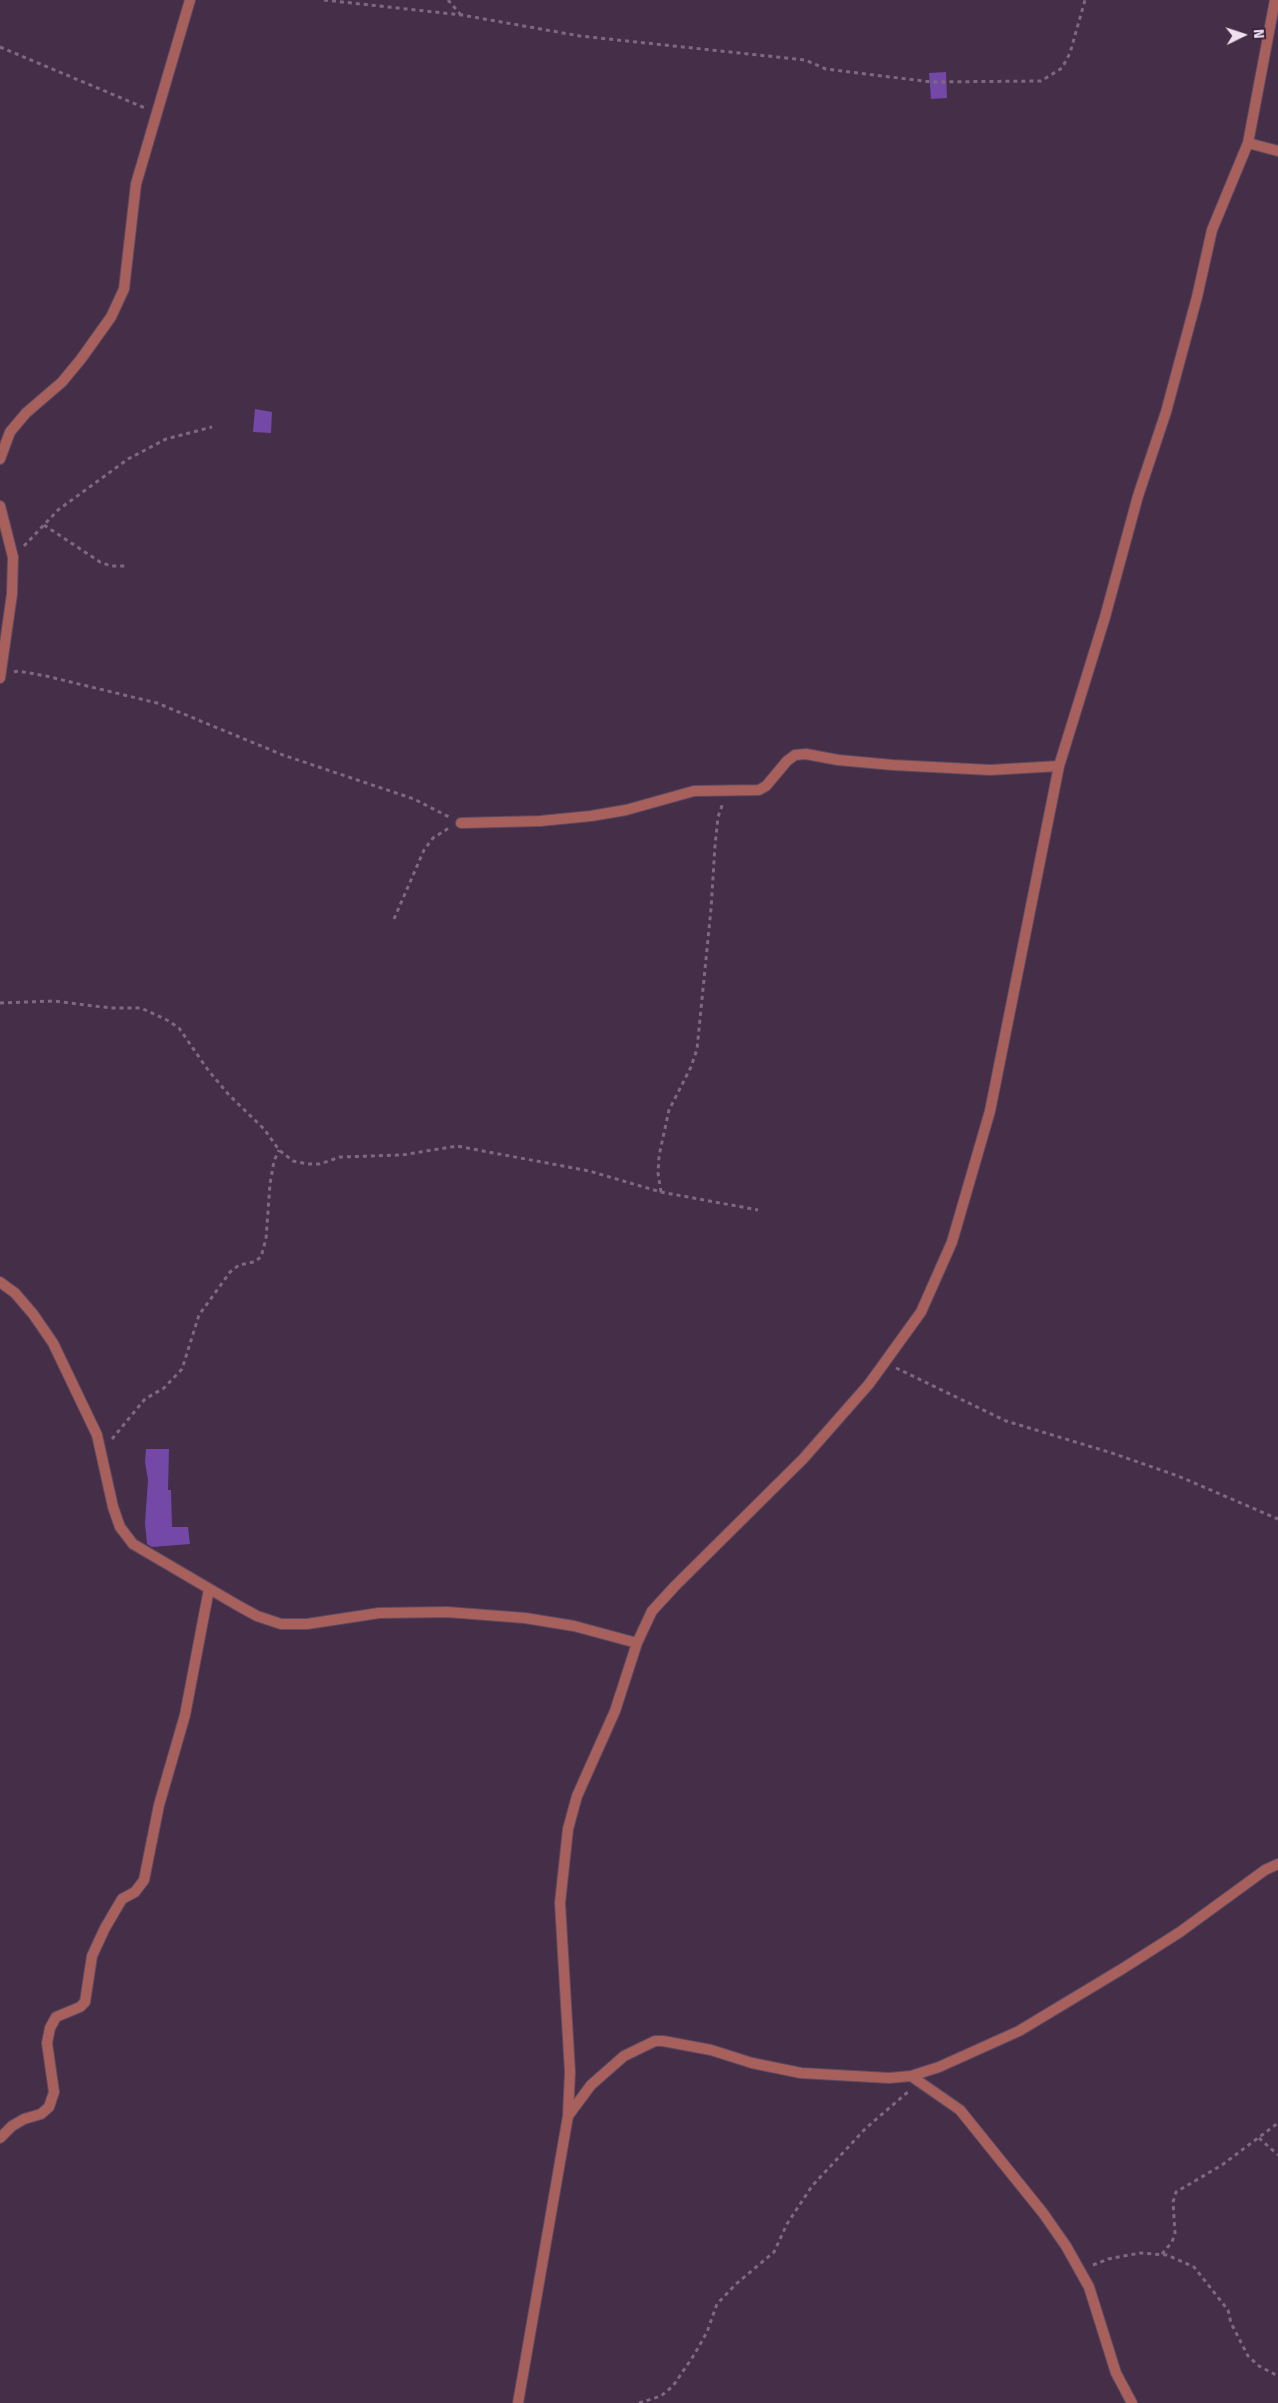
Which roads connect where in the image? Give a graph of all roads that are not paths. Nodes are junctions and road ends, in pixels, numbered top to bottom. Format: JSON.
{"nodes":[{"id":1,"x":190,"y":0,"type":"edge"},
{"id":2,"x":1274,"y":0,"type":"edge"},
{"id":3,"x":1248,"y":143,"type":"junction"},
{"id":4,"x":1278,"y":152,"type":"edge"},
{"id":5,"x":0,"y":459,"type":"edge"},
{"id":6,"x":0,"y":506,"type":"edge"},
{"id":7,"x":0,"y":678,"type":"edge"},
{"id":8,"x":1059,"y":766,"type":"junction"},
{"id":9,"x":461,"y":823,"type":"road end"},
{"id":10,"x":0,"y":1282,"type":"edge"},
{"id":11,"x":209,"y":1589,"type":"junction"},
{"id":12,"x":637,"y":1643,"type":"junction"},
{"id":13,"x":1278,"y":1864,"type":"edge"},
{"id":14,"x":911,"y":2076,"type":"junction"},
{"id":15,"x":568,"y":2116,"type":"junction"},
{"id":16,"x":0,"y":2138,"type":"edge"},
{"id":17,"x":518,"y":2403,"type":"edge"},
{"id":18,"x":1132,"y":2403,"type":"edge"}],
"edges":[{"from":1,"to":5,"type":"street"},
{"from":2,"to":3,"type":"street"},
{"from":3,"to":4,"type":"street"},
{"from":3,"to":8,"type":"street"},
{"from":6,"to":7,"type":"street"},
{"from":8,"to":9,"type":"street"},
{"from":8,"to":12,"type":"street"},
{"from":10,"to":11,"type":"street"},
{"from":11,"to":12,"type":"street"},
{"from":11,"to":16,"type":"street"},
{"from":12,"to":15,"type":"street"},
{"from":13,"to":14,"type":"street"},
{"from":14,"to":15,"type":"street"},
{"from":14,"to":18,"type":"street"},
{"from":15,"to":17,"type":"street"}]}
